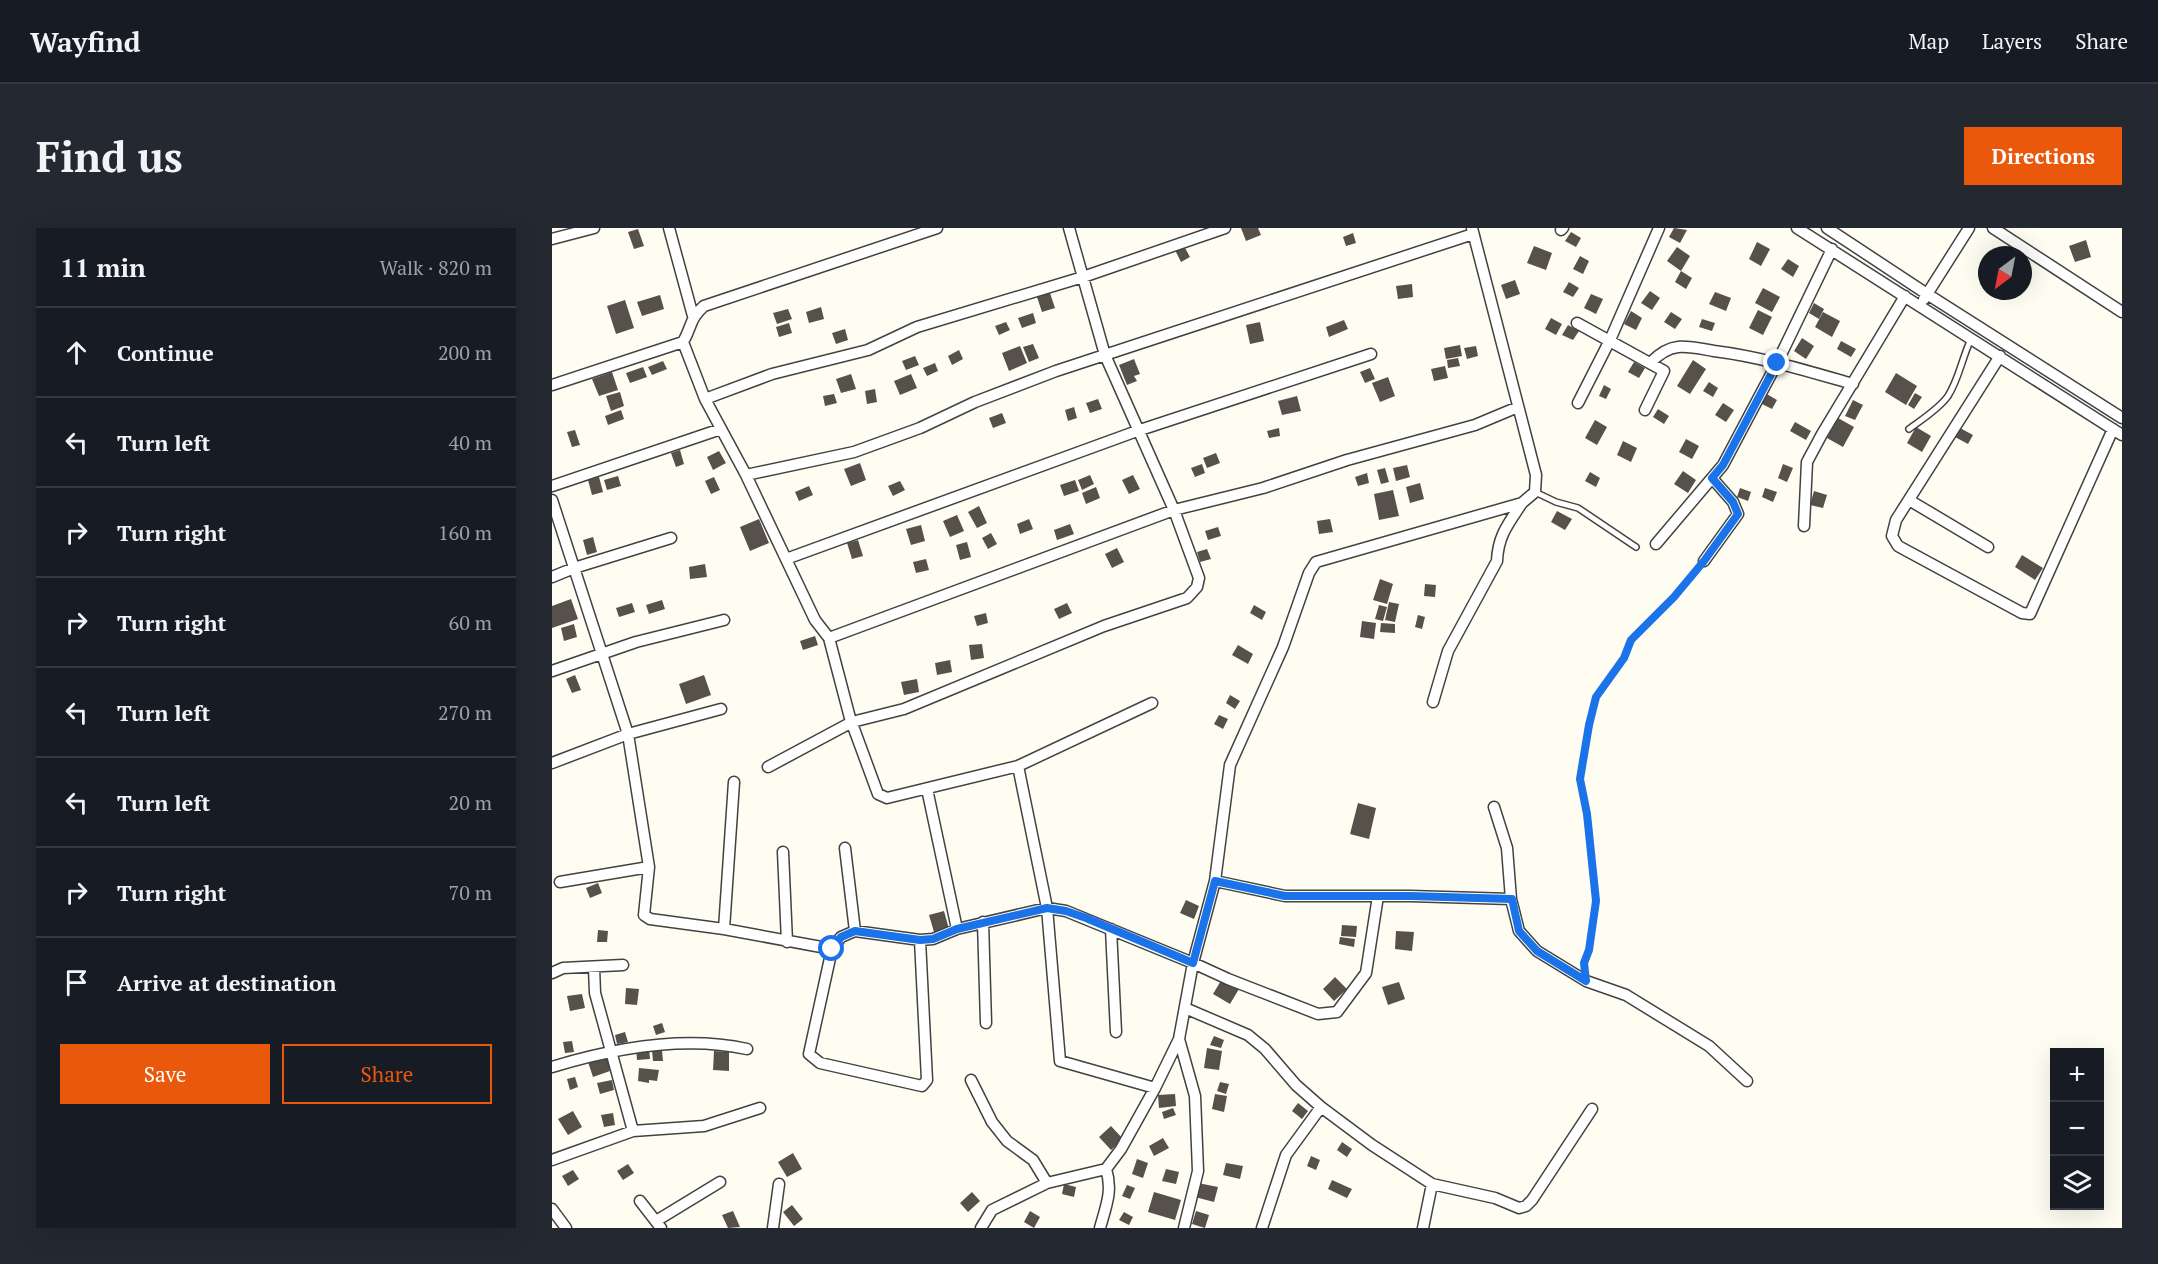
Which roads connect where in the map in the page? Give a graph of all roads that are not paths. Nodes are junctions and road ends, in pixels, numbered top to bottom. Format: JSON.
{"nodes":[{"id":1,"x":594,"y":228,"type":"edge"},
{"id":2,"x":669,"y":228,"type":"edge"},
{"id":3,"x":937,"y":228,"type":"edge"},
{"id":4,"x":1069,"y":228,"type":"edge"},
{"id":5,"x":1225,"y":228,"type":"edge"},
{"id":6,"x":1659,"y":228,"type":"edge"},
{"id":7,"x":1797,"y":228,"type":"edge"},
{"id":8,"x":1828,"y":228,"type":"edge"},
{"id":9,"x":1969,"y":228,"type":"edge"},
{"id":10,"x":1994,"y":228,"type":"edge"},
{"id":11,"x":1473,"y":231,"type":"edge"},
{"id":12,"x":552,"y":239,"type":"edge"},
{"id":13,"x":1819,"y":242,"type":"junction"},
{"id":14,"x":1832,"y":249,"type":"junction"},
{"id":15,"x":1083,"y":277,"type":"junction"},
{"id":16,"x":1927,"y":294,"type":"junction"},
{"id":17,"x":1905,"y":296,"type":"junction"},
{"id":18,"x":1920,"y":305,"type":"junction"},
{"id":19,"x":2122,"y":312,"type":"edge"},
{"id":20,"x":693,"y":316,"type":"junction"},
{"id":21,"x":1577,"y":322,"type":"dead end"},
{"id":22,"x":1971,"y":338,"type":"junction"},
{"id":23,"x":1610,"y":340,"type":"junction"},
{"id":24,"x":683,"y":342,"type":"junction"},
{"id":25,"x":1371,"y":354,"type":"dead end"},
{"id":26,"x":1105,"y":355,"type":"junction"},
{"id":27,"x":2000,"y":356,"type":"junction"},
{"id":28,"x":2025,"y":357,"type":"junction"},
{"id":29,"x":1650,"y":363,"type":"junction"},
{"id":30,"x":1777,"y":363,"type":"junction"},
{"id":31,"x":2018,"y":368,"type":"junction"},
{"id":32,"x":1853,"y":384,"type":"junction"},
{"id":33,"x":552,"y":386,"type":"edge"},
{"id":34,"x":705,"y":399,"type":"junction"},
{"id":35,"x":2097,"y":402,"type":"junction"},
{"id":36,"x":1578,"y":403,"type":"dead end"},
{"id":37,"x":1518,"y":407,"type":"junction"},
{"id":38,"x":1645,"y":410,"type":"dead end"},
{"id":39,"x":2090,"y":414,"type":"junction"},
{"id":40,"x":2122,"y":418,"type":"edge"},
{"id":41,"x":721,"y":429,"type":"junction"},
{"id":42,"x":1908,"y":429,"type":"dead end"},
{"id":43,"x":1137,"y":431,"type":"junction"},
{"id":44,"x":2117,"y":432,"type":"edge"},
{"id":45,"x":746,"y":475,"type":"junction"},
{"id":46,"x":1712,"y":478,"type":"junction"},
{"id":47,"x":552,"y":486,"type":"edge"},
{"id":48,"x":1535,"y":492,"type":"junction"},
{"id":49,"x":552,"y":500,"type":"edge"},
{"id":50,"x":1909,"y":500,"type":"junction"},
{"id":51,"x":1521,"y":503,"type":"junction"},
{"id":52,"x":1174,"y":510,"type":"junction"},
{"id":53,"x":1804,"y":526,"type":"dead end"},
{"id":54,"x":671,"y":538,"type":"dead end"},
{"id":55,"x":1656,"y":544,"type":"dead end"},
{"id":56,"x":1988,"y":547,"type":"dead end"},
{"id":57,"x":1636,"y":548,"type":"dead end"},
{"id":58,"x":786,"y":559,"type":"junction"},
{"id":59,"x":1704,"y":561,"type":"road end"},
{"id":60,"x":574,"y":567,"type":"junction"},
{"id":61,"x":552,"y":577,"type":"edge"},
{"id":62,"x":724,"y":620,"type":"dead end"},
{"id":63,"x":829,"y":638,"type":"junction"},
{"id":64,"x":600,"y":654,"type":"junction"},
{"id":65,"x":552,"y":671,"type":"edge"},
{"id":66,"x":1433,"y":702,"type":"dead end"},
{"id":67,"x":1152,"y":703,"type":"dead end"},
{"id":68,"x":721,"y":709,"type":"dead end"},
{"id":69,"x":852,"y":722,"type":"junction"},
{"id":70,"x":628,"y":734,"type":"junction"},
{"id":71,"x":552,"y":763,"type":"edge"},
{"id":72,"x":768,"y":766,"type":"dead end"},
{"id":73,"x":1018,"y":766,"type":"junction"},
{"id":74,"x":734,"y":782,"type":"dead end"},
{"id":75,"x":927,"y":789,"type":"junction"},
{"id":76,"x":1494,"y":807,"type":"dead end"},
{"id":77,"x":845,"y":848,"type":"dead end"},
{"id":78,"x":783,"y":852,"type":"dead end"},
{"id":79,"x":650,"y":867,"type":"junction"},
{"id":80,"x":1215,"y":881,"type":"junction"},
{"id":81,"x":560,"y":882,"type":"dead end"},
{"id":82,"x":1378,"y":896,"type":"junction"},
{"id":83,"x":1512,"y":899,"type":"junction"},
{"id":84,"x":1047,"y":908,"type":"junction"},
{"id":85,"x":983,"y":922,"type":"junction"},
{"id":86,"x":1111,"y":928,"type":"junction"},
{"id":87,"x":724,"y":929,"type":"junction"},
{"id":88,"x":957,"y":929,"type":"junction"},
{"id":89,"x":855,"y":931,"type":"junction"},
{"id":90,"x":920,"y":940,"type":"junction"},
{"id":91,"x":787,"y":942,"type":"junction"},
{"id":92,"x":832,"y":949,"type":"junction"},
{"id":93,"x":1193,"y":963,"type":"junction"},
{"id":94,"x":624,"y":965,"type":"dead end"},
{"id":95,"x":594,"y":968,"type":"junction"},
{"id":96,"x":552,"y":973,"type":"edge"},
{"id":97,"x":1185,"y":1008,"type":"junction"},
{"id":98,"x":986,"y":1023,"type":"dead end"},
{"id":99,"x":1116,"y":1032,"type":"dead end"},
{"id":100,"x":1179,"y":1039,"type":"junction"},
{"id":101,"x":747,"y":1049,"type":"dead end"},
{"id":102,"x":612,"y":1052,"type":"junction"},
{"id":103,"x":552,"y":1067,"type":"edge"},
{"id":104,"x":971,"y":1080,"type":"dead end"},
{"id":105,"x":1747,"y":1081,"type":"dead end"},
{"id":106,"x":1155,"y":1088,"type":"junction"},
{"id":107,"x":1321,"y":1107,"type":"junction"},
{"id":108,"x":760,"y":1108,"type":"dead end"},
{"id":109,"x":1592,"y":1109,"type":"dead end"},
{"id":110,"x":633,"y":1131,"type":"junction"},
{"id":111,"x":552,"y":1160,"type":"edge"},
{"id":112,"x":1106,"y":1169,"type":"junction"},
{"id":113,"x":720,"y":1182,"type":"dead end"},
{"id":114,"x":1047,"y":1183,"type":"junction"},
{"id":115,"x":779,"y":1184,"type":"dead end"},
{"id":116,"x":1432,"y":1184,"type":"junction"},
{"id":117,"x":640,"y":1201,"type":"dead end"},
{"id":118,"x":554,"y":1216,"type":"edge"},
{"id":119,"x":659,"y":1225,"type":"edge"},
{"id":120,"x":566,"y":1228,"type":"edge"},
{"id":121,"x":773,"y":1228,"type":"edge"},
{"id":122,"x":981,"y":1228,"type":"edge"},
{"id":123,"x":1100,"y":1228,"type":"edge"},
{"id":124,"x":1184,"y":1228,"type":"edge"},
{"id":125,"x":1262,"y":1228,"type":"edge"},
{"id":126,"x":1423,"y":1228,"type":"edge"}],
"edges":[{"from":1,"to":12,"type":"street"},
{"from":2,"to":20,"type":"street"},
{"from":3,"to":20,"type":"street"},
{"from":4,"to":15,"type":"street"},
{"from":5,"to":15,"type":"street"},
{"from":6,"to":23,"type":"street"},
{"from":7,"to":13,"type":"street"},
{"from":8,"to":13,"type":"street"},
{"from":8,"to":16,"type":"street"},
{"from":9,"to":16,"type":"street"},
{"from":10,"to":19,"type":"street"},
{"from":11,"to":26,"type":"street"},
{"from":11,"to":37,"type":"street"},
{"from":13,"to":14,"type":"street"},
{"from":14,"to":17,"type":"street"},
{"from":14,"to":30,"type":"street"},
{"from":15,"to":26,"type":"street"},
{"from":15,"to":34,"type":"street"},
{"from":16,"to":18,"type":"street"},
{"from":16,"to":28,"type":"street"},
{"from":17,"to":18,"type":"street"},
{"from":17,"to":32,"type":"street"},
{"from":18,"to":22,"type":"street"},
{"from":20,"to":24,"type":"street"},
{"from":21,"to":23,"type":"street"},
{"from":22,"to":27,"type":"street"},
{"from":22,"to":42,"type":"lane"},
{"from":23,"to":29,"type":"street"},
{"from":23,"to":36,"type":"street"},
{"from":24,"to":33,"type":"street"},
{"from":24,"to":34,"type":"street"},
{"from":25,"to":43,"type":"street"},
{"from":26,"to":43,"type":"street"},
{"from":26,"to":45,"type":"street"},
{"from":27,"to":31,"type":"street"},
{"from":27,"to":50,"type":"street"},
{"from":28,"to":31,"type":"street"},
{"from":28,"to":35,"type":"street"},
{"from":29,"to":30,"type":"street"},
{"from":29,"to":38,"type":"street"},
{"from":30,"to":32,"type":"street"},
{"from":30,"to":46,"type":"street"},
{"from":31,"to":39,"type":"street"},
{"from":32,"to":53,"type":"street"},
{"from":34,"to":41,"type":"street"},
{"from":35,"to":39,"type":"street"},
{"from":35,"to":40,"type":"street"},
{"from":37,"to":48,"type":"street"},
{"from":37,"to":52,"type":"street"},
{"from":39,"to":44,"type":"street"},
{"from":41,"to":45,"type":"street"},
{"from":41,"to":47,"type":"street"},
{"from":43,"to":52,"type":"street"},
{"from":43,"to":58,"type":"street"},
{"from":44,"to":50,"type":"street"},
{"from":45,"to":58,"type":"street"},
{"from":46,"to":55,"type":"street"},
{"from":46,"to":59,"type":"street"},
{"from":48,"to":51,"type":"street"},
{"from":48,"to":57,"type":"lane"},
{"from":49,"to":60,"type":"street"},
{"from":50,"to":56,"type":"street"},
{"from":51,"to":66,"type":"street"},
{"from":51,"to":80,"type":"street"},
{"from":52,"to":63,"type":"street"},
{"from":52,"to":69,"type":"street"},
{"from":54,"to":60,"type":"street"},
{"from":58,"to":63,"type":"street"},
{"from":60,"to":61,"type":"street"},
{"from":60,"to":64,"type":"street"},
{"from":62,"to":64,"type":"street"},
{"from":63,"to":69,"type":"street"},
{"from":64,"to":65,"type":"street"},
{"from":64,"to":70,"type":"street"},
{"from":67,"to":73,"type":"street"},
{"from":68,"to":70,"type":"street"},
{"from":69,"to":72,"type":"street"},
{"from":69,"to":75,"type":"street"},
{"from":70,"to":71,"type":"street"},
{"from":70,"to":79,"type":"street"},
{"from":73,"to":75,"type":"street"},
{"from":73,"to":84,"type":"street"},
{"from":74,"to":87,"type":"street"},
{"from":75,"to":88,"type":"street"},
{"from":76,"to":83,"type":"street"},
{"from":77,"to":89,"type":"street"},
{"from":78,"to":91,"type":"street"},
{"from":79,"to":81,"type":"street"},
{"from":79,"to":87,"type":"street"},
{"from":80,"to":82,"type":"street"},
{"from":80,"to":93,"type":"street"},
{"from":82,"to":83,"type":"street"},
{"from":82,"to":93,"type":"street"},
{"from":83,"to":105,"type":"street"},
{"from":84,"to":85,"type":"street"},
{"from":84,"to":86,"type":"street"},
{"from":84,"to":106,"type":"street"},
{"from":85,"to":88,"type":"street"},
{"from":85,"to":98,"type":"street"},
{"from":86,"to":93,"type":"street"},
{"from":86,"to":99,"type":"street"},
{"from":87,"to":91,"type":"street"},
{"from":88,"to":90,"type":"street"},
{"from":89,"to":90,"type":"street"},
{"from":89,"to":92,"type":"street"},
{"from":90,"to":92,"type":"street"},
{"from":91,"to":92,"type":"street"},
{"from":93,"to":97,"type":"street"},
{"from":94,"to":95,"type":"street"},
{"from":95,"to":96,"type":"street"},
{"from":95,"to":102,"type":"street"},
{"from":97,"to":100,"type":"street"},
{"from":97,"to":107,"type":"street"},
{"from":100,"to":106,"type":"street"},
{"from":100,"to":124,"type":"street"},
{"from":101,"to":102,"type":"street"},
{"from":102,"to":103,"type":"street"},
{"from":102,"to":110,"type":"street"},
{"from":104,"to":114,"type":"street"},
{"from":106,"to":112,"type":"street"},
{"from":107,"to":116,"type":"street"},
{"from":107,"to":125,"type":"street"},
{"from":108,"to":110,"type":"street"},
{"from":109,"to":116,"type":"street"},
{"from":110,"to":111,"type":"street"},
{"from":112,"to":114,"type":"street"},
{"from":112,"to":123,"type":"street"},
{"from":113,"to":119,"type":"street"},
{"from":114,"to":122,"type":"street"},
{"from":115,"to":121,"type":"street"},
{"from":116,"to":126,"type":"street"},
{"from":117,"to":119,"type":"street"},
{"from":118,"to":120,"type":"street"}]}
